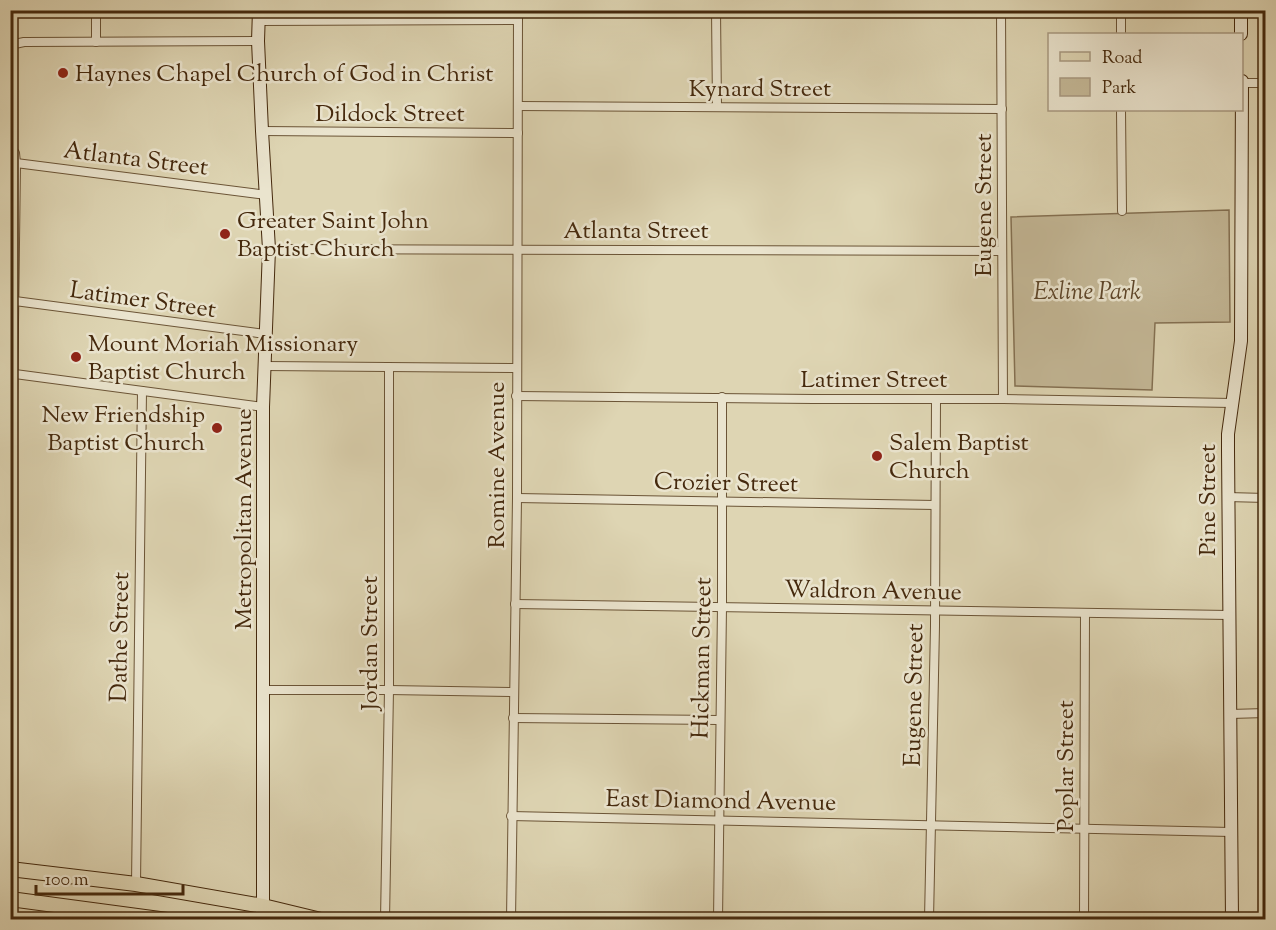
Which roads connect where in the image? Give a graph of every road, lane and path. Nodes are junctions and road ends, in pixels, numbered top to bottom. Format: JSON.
{"nodes":[{"id":1,"x":96,"y":10,"type":"edge"},
{"id":2,"x":717,"y":10,"type":"edge"},
{"id":3,"x":1001,"y":10,"type":"edge"},
{"id":4,"x":1121,"y":10,"type":"edge"},
{"id":5,"x":1241,"y":10,"type":"edge"},
{"id":6,"x":518,"y":15,"type":"edge"},
{"id":7,"x":259,"y":16,"type":"edge"},
{"id":8,"x":1121,"y":33,"type":"edge"},
{"id":9,"x":1241,"y":33,"type":"edge"},
{"id":10,"x":258,"y":41,"type":"junction"},
{"id":11,"x":96,"y":42,"type":"junction"},
{"id":12,"x":10,"y":45,"type":"edge"},
{"id":13,"x":1243,"y":82,"type":"edge"},
{"id":14,"x":1266,"y":83,"type":"edge"},
{"id":15,"x":518,"y":106,"type":"junction"},
{"id":16,"x":717,"y":107,"type":"junction"},
{"id":17,"x":1002,"y":109,"type":"junction"},
{"id":18,"x":1121,"y":111,"type":"edge"},
{"id":19,"x":1242,"y":111,"type":"edge"},
{"id":20,"x":262,"y":131,"type":"junction"},
{"id":21,"x":518,"y":133,"type":"junction"},
{"id":22,"x":10,"y":148,"type":"edge"},
{"id":23,"x":16,"y":163,"type":"junction"},
{"id":24,"x":267,"y":195,"type":"junction"},
{"id":25,"x":12,"y":209,"type":"edge"},
{"id":26,"x":1122,"y":211,"type":"dead end"},
{"id":27,"x":269,"y":249,"type":"junction"},
{"id":28,"x":516,"y":249,"type":"junction"},
{"id":29,"x":1002,"y":251,"type":"junction"},
{"id":30,"x":15,"y":301,"type":"junction"},
{"id":31,"x":265,"y":334,"type":"junction"},
{"id":32,"x":13,"y":345,"type":"edge"},
{"id":33,"x":265,"y":366,"type":"junction"},
{"id":34,"x":389,"y":367,"type":"junction"},
{"id":35,"x":516,"y":368,"type":"junction"},
{"id":36,"x":15,"y":374,"type":"junction"},
{"id":37,"x":142,"y":391,"type":"junction"},
{"id":38,"x":516,"y":396,"type":"junction"},
{"id":39,"x":722,"y":397,"type":"junction"},
{"id":40,"x":1003,"y":399,"type":"junction"},
{"id":41,"x":936,"y":400,"type":"junction"},
{"id":42,"x":1232,"y":403,"type":"junction"},
{"id":43,"x":263,"y":407,"type":"junction"},
{"id":44,"x":11,"y":488,"type":"edge"},
{"id":45,"x":1227,"y":497,"type":"junction"},
{"id":46,"x":517,"y":498,"type":"junction"},
{"id":47,"x":1266,"y":498,"type":"edge"},
{"id":48,"x":722,"y":501,"type":"junction"},
{"id":49,"x":935,"y":505,"type":"junction"},
{"id":50,"x":515,"y":604,"type":"junction"},
{"id":51,"x":722,"y":606,"type":"junction"},
{"id":52,"x":934,"y":611,"type":"junction"},
{"id":53,"x":1085,"y":613,"type":"junction"},
{"id":54,"x":1229,"y":615,"type":"junction"},
{"id":55,"x":11,"y":631,"type":"edge"},
{"id":56,"x":10,"y":642,"type":"edge"},
{"id":57,"x":264,"y":690,"type":"junction"},
{"id":58,"x":389,"y":690,"type":"junction"},
{"id":59,"x":513,"y":692,"type":"junction"},
{"id":60,"x":1266,"y":713,"type":"edge"},
{"id":61,"x":1230,"y":714,"type":"junction"},
{"id":62,"x":513,"y":718,"type":"junction"},
{"id":63,"x":719,"y":720,"type":"junction"},
{"id":64,"x":511,"y":816,"type":"junction"},
{"id":65,"x":718,"y":820,"type":"junction"},
{"id":66,"x":930,"y":824,"type":"junction"},
{"id":67,"x":1084,"y":829,"type":"junction"},
{"id":68,"x":1231,"y":832,"type":"junction"},
{"id":69,"x":10,"y":869,"type":"edge"},
{"id":70,"x":136,"y":884,"type":"junction"},
{"id":71,"x":10,"y":899,"type":"edge"},
{"id":72,"x":263,"y":913,"type":"edge"},
{"id":73,"x":167,"y":920,"type":"edge"},
{"id":74,"x":321,"y":920,"type":"edge"},
{"id":75,"x":385,"y":920,"type":"edge"},
{"id":76,"x":511,"y":920,"type":"edge"},
{"id":77,"x":718,"y":920,"type":"edge"},
{"id":78,"x":928,"y":920,"type":"edge"},
{"id":79,"x":1084,"y":920,"type":"edge"},
{"id":80,"x":1232,"y":920,"type":"edge"}],
"edges":[{"from":1,"to":11,"type":"street"},
{"from":2,"to":16,"type":"street"},
{"from":3,"to":17,"type":"street","name":"Eugene Street"},
{"from":4,"to":8,"type":"street"},
{"from":5,"to":9,"type":"street"},
{"from":6,"to":7,"type":"street"},
{"from":6,"to":15,"type":"street","name":"Romine Avenue"},
{"from":7,"to":10,"type":"street","name":"Metropolitan Avenue"},
{"from":10,"to":11,"type":"street"},
{"from":10,"to":20,"type":"street","name":"Metropolitan Avenue"},
{"from":11,"to":12,"type":"street"},
{"from":13,"to":14,"type":"street"},
{"from":15,"to":16,"type":"street","name":"Kynard Street"},
{"from":15,"to":21,"type":"street","name":"Romine Avenue"},
{"from":16,"to":17,"type":"street","name":"Kynard Street"},
{"from":17,"to":29,"type":"street","name":"Eugene Street"},
{"from":18,"to":26,"type":"street"},
{"from":19,"to":42,"type":"street","name":"Pine Street"},
{"from":20,"to":21,"type":"street","name":"Dildock Street"},
{"from":20,"to":24,"type":"street","name":"Metropolitan Avenue"},
{"from":21,"to":28,"type":"street","name":"Romine Avenue"},
{"from":22,"to":23,"type":"street"},
{"from":23,"to":24,"type":"street","name":"Atlanta Street"},
{"from":23,"to":25,"type":"street"},
{"from":24,"to":27,"type":"street","name":"Metropolitan Avenue"},
{"from":25,"to":30,"type":"street"},
{"from":27,"to":28,"type":"street","name":"Atlanta Street"},
{"from":27,"to":31,"type":"street","name":"Metropolitan Avenue"},
{"from":28,"to":29,"type":"street","name":"Atlanta Street"},
{"from":28,"to":35,"type":"street","name":"Romine Avenue"},
{"from":29,"to":40,"type":"street","name":"Eugene Street"},
{"from":30,"to":31,"type":"street","name":"Latimer Street"},
{"from":30,"to":32,"type":"street"},
{"from":31,"to":33,"type":"street","name":"Metropolitan Avenue"},
{"from":32,"to":36,"type":"street"},
{"from":33,"to":34,"type":"street"},
{"from":33,"to":43,"type":"street","name":"Metropolitan Avenue"},
{"from":34,"to":35,"type":"street"},
{"from":34,"to":58,"type":"street","name":"Jordan Street"},
{"from":35,"to":38,"type":"street","name":"Romine Avenue"},
{"from":36,"to":37,"type":"street"},
{"from":36,"to":44,"type":"street"},
{"from":37,"to":43,"type":"street"},
{"from":37,"to":70,"type":"street","name":"Dathe Street"},
{"from":38,"to":39,"type":"street","name":"Latimer Street"},
{"from":38,"to":46,"type":"street","name":"Romine Avenue"},
{"from":39,"to":41,"type":"street","name":"Latimer Street"},
{"from":39,"to":48,"type":"street","name":"Hickman Street"},
{"from":40,"to":41,"type":"street","name":"Latimer Street"},
{"from":40,"to":42,"type":"street","name":"Latimer Street"},
{"from":41,"to":49,"type":"street","name":"Eugene Street"},
{"from":42,"to":45,"type":"street","name":"Pine Street"},
{"from":43,"to":57,"type":"street","name":"Metropolitan Avenue"},
{"from":44,"to":55,"type":"street"},
{"from":45,"to":47,"type":"street"},
{"from":45,"to":54,"type":"street","name":"Pine Street"},
{"from":46,"to":48,"type":"street","name":"Crozier Street"},
{"from":46,"to":50,"type":"street","name":"Romine Avenue"},
{"from":48,"to":49,"type":"street","name":"Crozier Street"},
{"from":48,"to":51,"type":"street","name":"Hickman Street"},
{"from":49,"to":52,"type":"street","name":"Eugene Street"},
{"from":50,"to":51,"type":"street","name":"Waldron Avenue"},
{"from":50,"to":59,"type":"street","name":"Romine Avenue"},
{"from":51,"to":52,"type":"street","name":"Waldron Avenue"},
{"from":51,"to":63,"type":"street","name":"Hickman Street"},
{"from":52,"to":53,"type":"street","name":"Waldron Avenue"},
{"from":52,"to":66,"type":"street","name":"Eugene Street"},
{"from":53,"to":54,"type":"street","name":"Waldron Avenue"},
{"from":53,"to":67,"type":"street","name":"Poplar Street"},
{"from":54,"to":61,"type":"street","name":"Pine Street"},
{"from":55,"to":56,"type":"street"},
{"from":57,"to":58,"type":"street"},
{"from":57,"to":72,"type":"street","name":"Metropolitan Avenue"},
{"from":58,"to":59,"type":"street"},
{"from":58,"to":75,"type":"street","name":"Jordan Street"},
{"from":59,"to":62,"type":"street","name":"Romine Avenue"},
{"from":60,"to":61,"type":"street"},
{"from":61,"to":68,"type":"street","name":"Pine Street"},
{"from":62,"to":63,"type":"street"},
{"from":62,"to":64,"type":"street","name":"Romine Avenue"},
{"from":63,"to":65,"type":"street","name":"Hickman Street"},
{"from":64,"to":65,"type":"street","name":"East Diamond Avenue"},
{"from":64,"to":76,"type":"street","name":"Romine Avenue"},
{"from":65,"to":66,"type":"street","name":"East Diamond Avenue"},
{"from":65,"to":77,"type":"street","name":"Hickman Street"},
{"from":66,"to":67,"type":"street","name":"East Diamond Avenue"},
{"from":66,"to":78,"type":"street","name":"Eugene Street"},
{"from":67,"to":68,"type":"street","name":"East Diamond Avenue"},
{"from":67,"to":79,"type":"street","name":"Poplar Street"},
{"from":68,"to":80,"type":"street","name":"Pine Street"},
{"from":69,"to":70,"type":"main road"},
{"from":70,"to":72,"type":"main road"},
{"from":71,"to":73,"type":"main road"},
{"from":72,"to":74,"type":"main road"}]}
